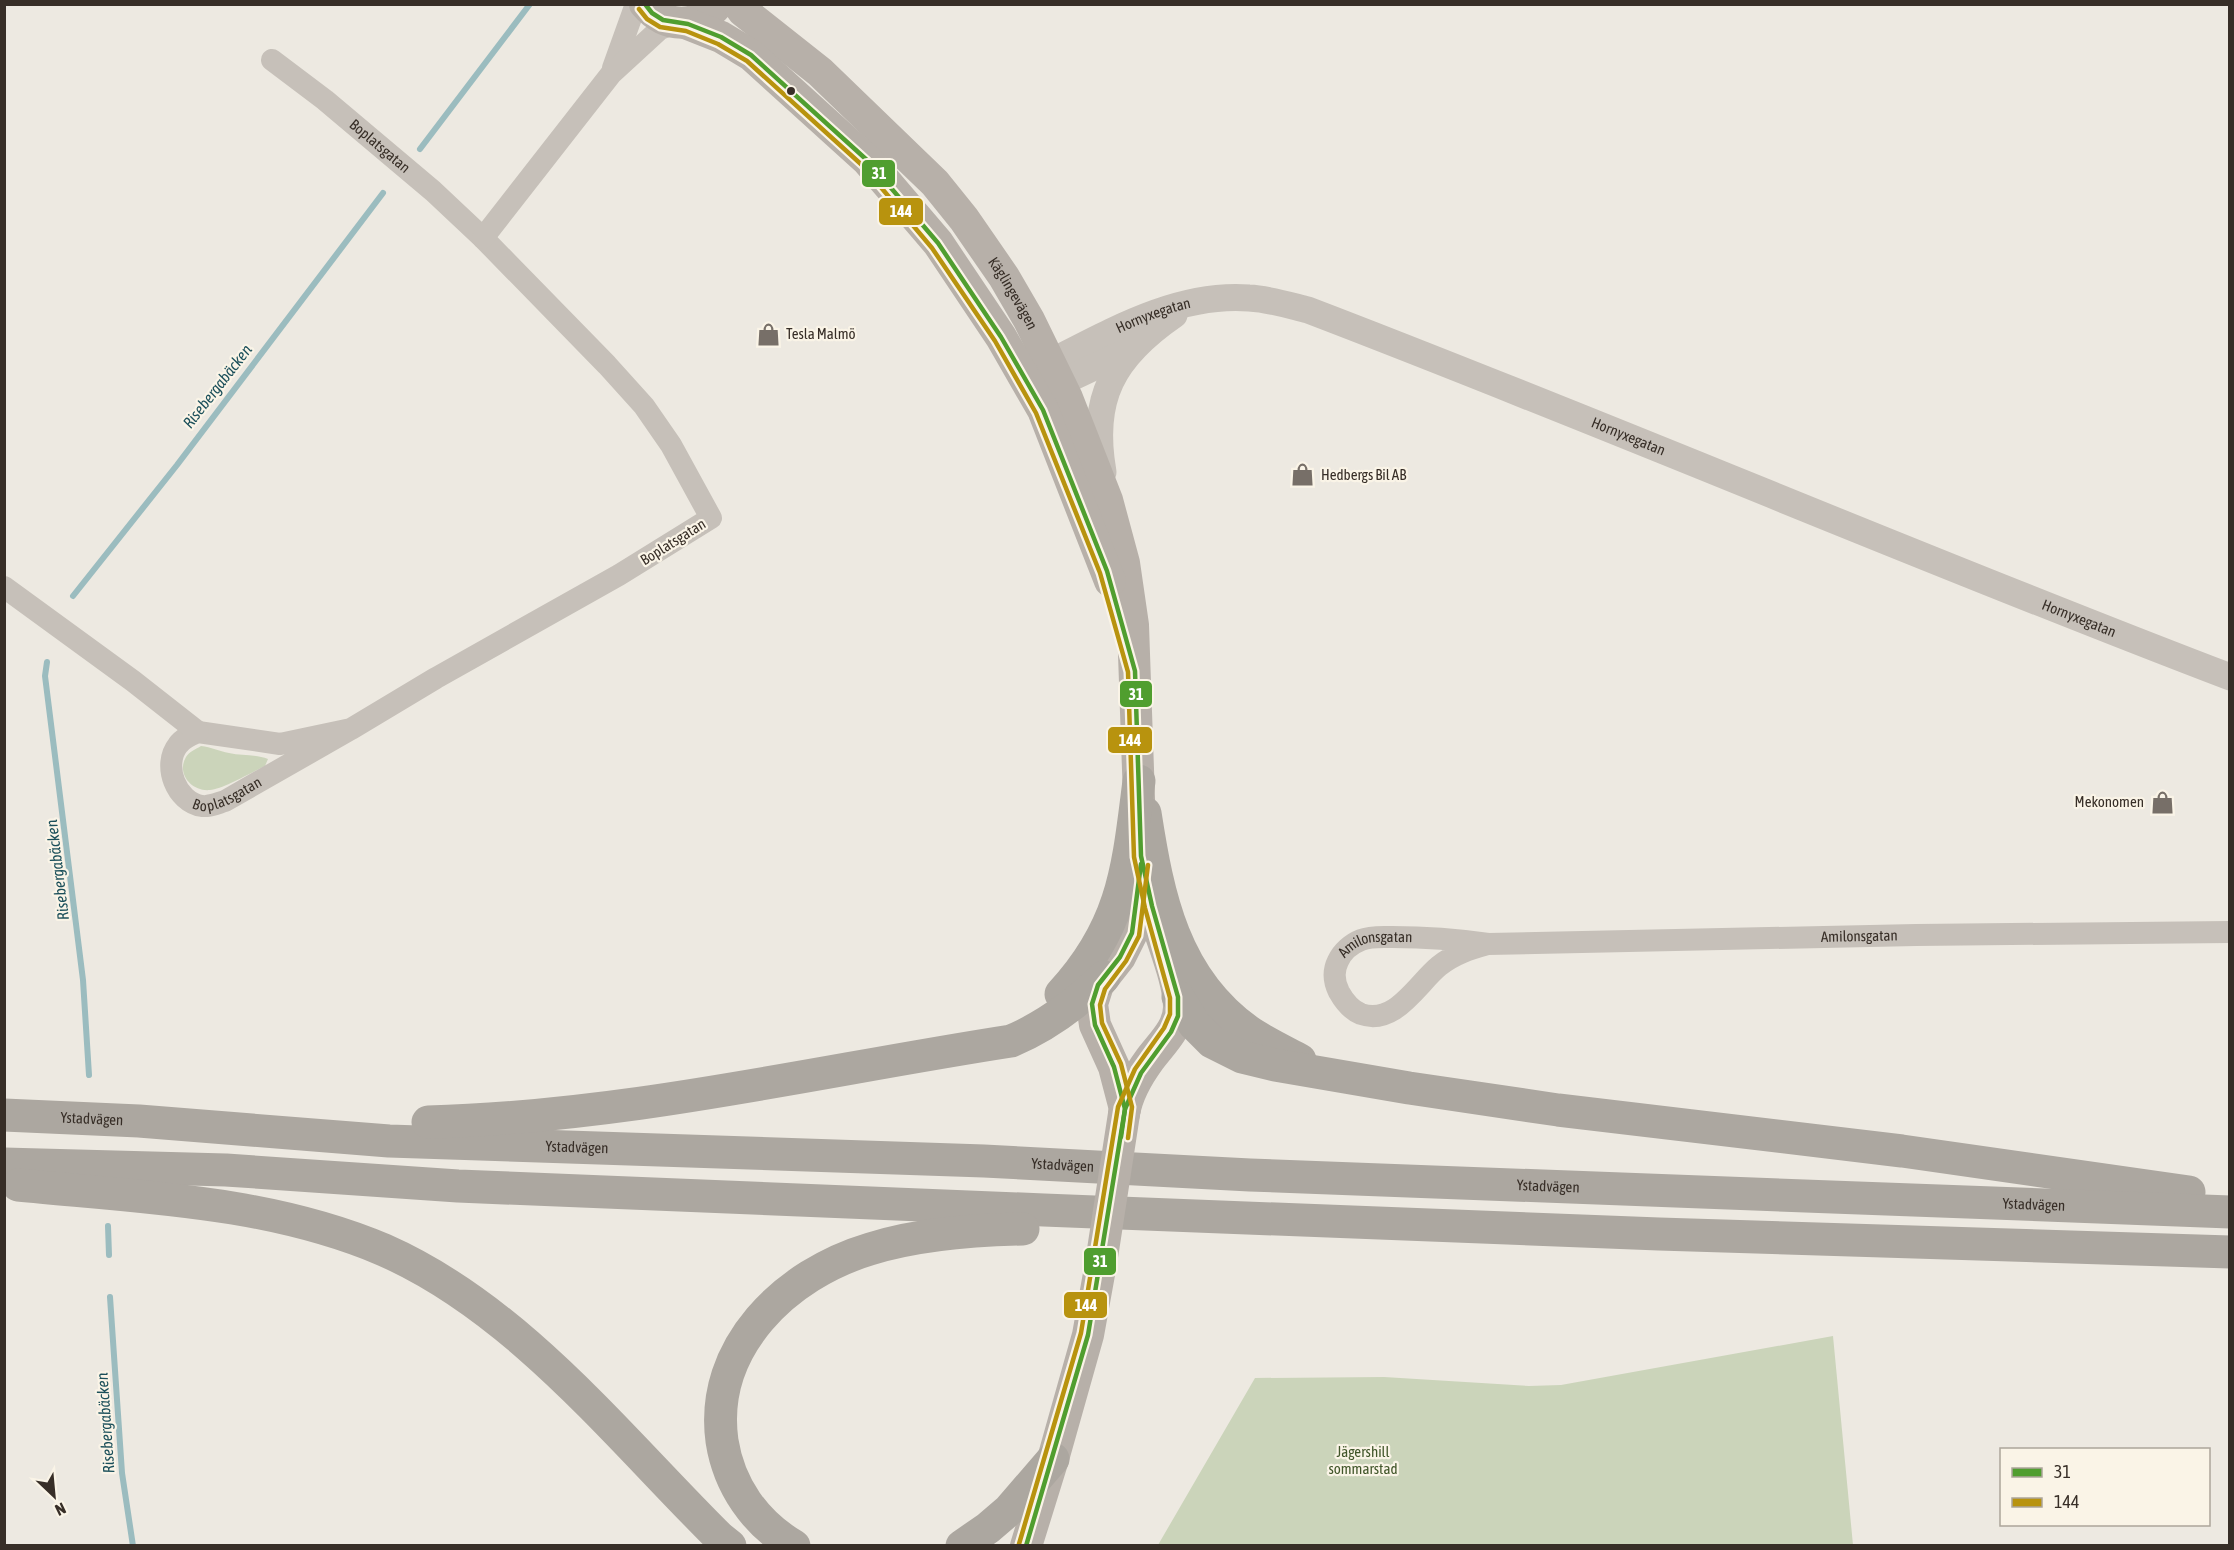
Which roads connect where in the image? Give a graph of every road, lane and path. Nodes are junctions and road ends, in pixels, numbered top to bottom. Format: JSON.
{"nodes":[{"id":1,"x":636,"y":4,"type":"edge"},
{"id":2,"x":645,"y":4,"type":"edge"},
{"id":3,"x":718,"y":4,"type":"edge"},
{"id":4,"x":738,"y":4,"type":"edge"},
{"id":5,"x":681,"y":23,"type":"junction"},
{"id":6,"x":272,"y":60,"type":"dead end"},
{"id":7,"x":611,"y":74,"type":"junction"},
{"id":8,"x":483,"y":238,"type":"junction"},
{"id":9,"x":1202,"y":300,"type":"junction"},
{"id":10,"x":1136,"y":347,"type":"junction"},
{"id":11,"x":1042,"y":379,"type":"junction"},
{"id":12,"x":1107,"y":500,"type":"junction"},
{"id":13,"x":4,"y":587,"type":"edge"},
{"id":14,"x":1136,"y":671,"type":"junction"},
{"id":15,"x":2229,"y":677,"type":"edge"},
{"id":16,"x":351,"y":729,"type":"junction"},
{"id":17,"x":198,"y":732,"type":"junction"},
{"id":18,"x":1139,"y":781,"type":"junction"},
{"id":19,"x":1142,"y":856,"type":"junction"},
{"id":20,"x":2229,"y":932,"type":"edge"},
{"id":21,"x":1488,"y":944,"type":"junction"},
{"id":22,"x":1105,"y":976,"type":"junction"},
{"id":23,"x":1177,"y":995,"type":"junction"},
{"id":24,"x":930,"y":1053,"type":"junction"},
{"id":25,"x":1326,"y":1073,"type":"junction"},
{"id":26,"x":1125,"y":1112,"type":"junction"},
{"id":27,"x":4,"y":1115,"type":"edge"},
{"id":28,"x":140,"y":1121,"type":"junction"},
{"id":29,"x":4,"y":1164,"type":"edge"},
{"id":30,"x":4,"y":1184,"type":"edge"},
{"id":31,"x":2229,"y":1197,"type":"edge"},
{"id":32,"x":2229,"y":1212,"type":"edge"},
{"id":33,"x":1282,"y":1219,"type":"junction"},
{"id":34,"x":2229,"y":1252,"type":"edge"},
{"id":35,"x":1053,"y":1459,"type":"junction"},
{"id":36,"x":730,"y":1545,"type":"edge"},
{"id":37,"x":794,"y":1545,"type":"edge"},
{"id":38,"x":962,"y":1545,"type":"edge"},
{"id":39,"x":1026,"y":1545,"type":"edge"}],
"edges":[{"from":1,"to":7,"type":"street"},
{"from":2,"to":5,"type":"main road","name":"Käglingevägen"},
{"from":3,"to":5,"type":"main road"},
{"from":4,"to":11,"type":"main road","name":"Käglingevägen"},
{"from":5,"to":7,"type":"street"},
{"from":5,"to":11,"type":"main road","name":"Käglingevägen"},
{"from":6,"to":8,"type":"street","name":"Boplatsgatan"},
{"from":7,"to":8,"type":"street"},
{"from":8,"to":16,"type":"street","name":"Boplatsgatan"},
{"from":9,"to":10,"type":"street"},
{"from":9,"to":11,"type":"street","name":"Hornyxegatan"},
{"from":9,"to":15,"type":"street","name":"Hornyxegatan"},
{"from":10,"to":11,"type":"street","name":"Hornyxegatan"},
{"from":10,"to":12,"type":"street"},
{"from":11,"to":12,"type":"main road","name":"Käglingevägen"},
{"from":11,"to":14,"type":"main road","name":"Käglingevägen"},
{"from":12,"to":14,"type":"main road","name":"Käglingevägen"},
{"from":13,"to":17,"type":"street"},
{"from":14,"to":18,"type":"main road","name":"Käglingevägen"},
{"from":16,"to":17,"type":"street","name":"Boplatsgatan"},
{"from":16,"to":17,"type":"street","name":"Boplatsgatan"},
{"from":18,"to":19,"type":"main road","name":"Käglingevägen"},
{"from":18,"to":24,"type":"highway"},
{"from":18,"to":25,"type":"highway"},
{"from":19,"to":22,"type":"main road","name":"Käglingevägen"},
{"from":19,"to":23,"type":"main road","name":"Käglingevägen"},
{"from":20,"to":21,"type":"street","name":"Amilonsgatan"},
{"from":21,"to":21,"type":"street","name":"Amilonsgatan"},
{"from":22,"to":23,"type":"main road"},
{"from":22,"to":24,"type":"highway"},
{"from":22,"to":26,"type":"main road","name":"Käglingevägen"},
{"from":23,"to":25,"type":"highway"},
{"from":23,"to":26,"type":"main road","name":"Käglingevägen"},
{"from":24,"to":28,"type":"highway"},
{"from":25,"to":31,"type":"highway"},
{"from":26,"to":35,"type":"main road","name":"Käglingevägen","bridge":true},
{"from":27,"to":28,"type":"highway","name":"Ystadvägen"},
{"from":28,"to":32,"type":"highway","name":"Ystadvägen"},
{"from":29,"to":33,"type":"highway"},
{"from":30,"to":36,"type":"highway"},
{"from":33,"to":34,"type":"highway"},
{"from":33,"to":37,"type":"highway"},
{"from":35,"to":38,"type":"highway"},
{"from":35,"to":39,"type":"main road","name":"Käglingevägen"}]}
